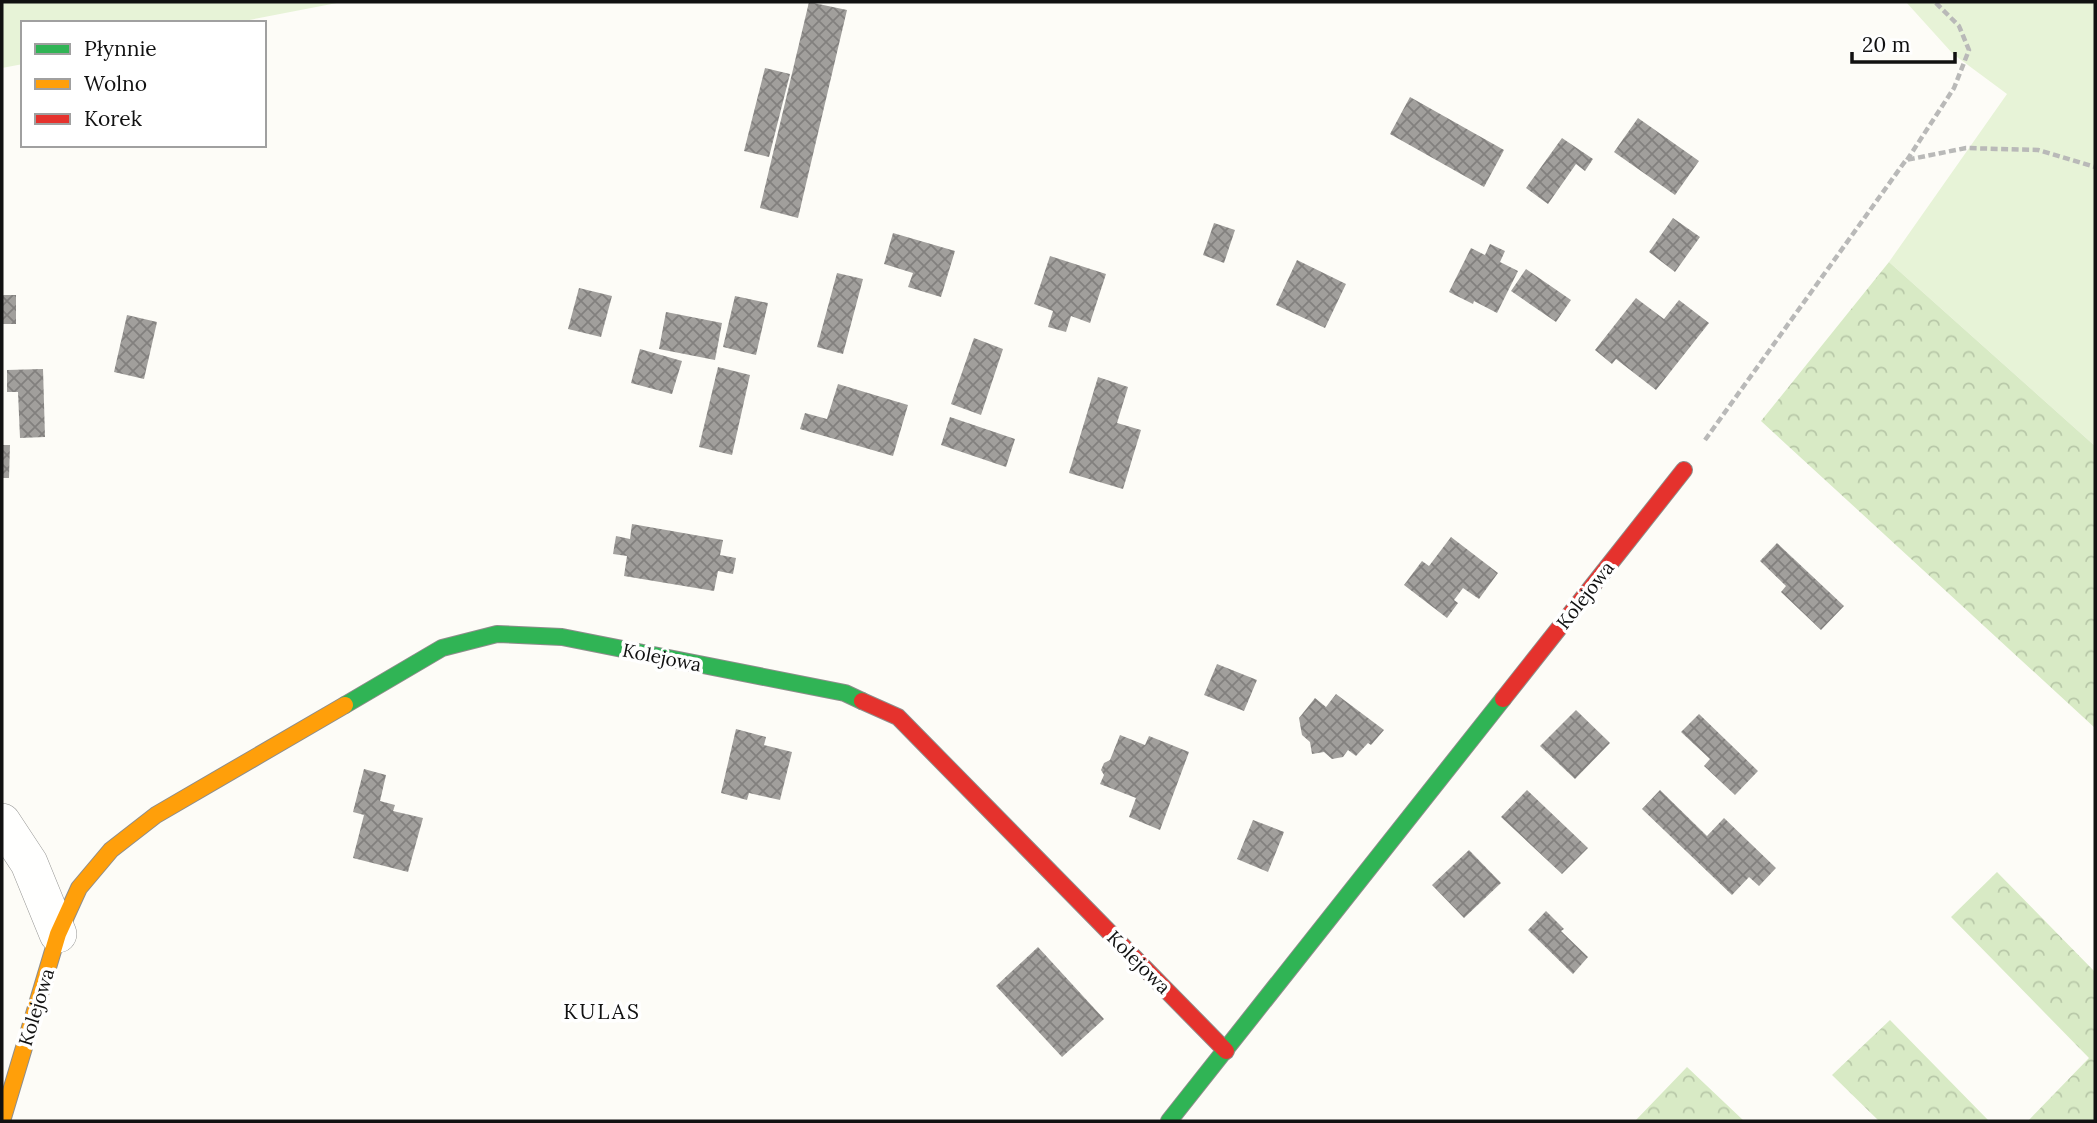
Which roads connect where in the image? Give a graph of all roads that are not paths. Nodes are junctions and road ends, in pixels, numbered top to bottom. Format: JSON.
{"nodes":[{"id":1,"x":1684,"y":470,"type":"road end"},
{"id":2,"x":2,"y":822,"type":"edge"},
{"id":3,"x":58,"y":934,"type":"junction"},
{"id":4,"x":1226,"y":1051,"type":"junction"},
{"id":5,"x":2,"y":1121,"type":"edge"},
{"id":6,"x":1169,"y":1121,"type":"edge"}],
"edges":[{"from":1,"to":4,"type":"street","name":"Kolejowa"},
{"from":2,"to":3,"type":"street"},
{"from":3,"to":4,"type":"street","name":"Kolejowa"},
{"from":3,"to":5,"type":"street","name":"Kolejowa"},
{"from":4,"to":6,"type":"street","name":"Kolejowa"}]}
